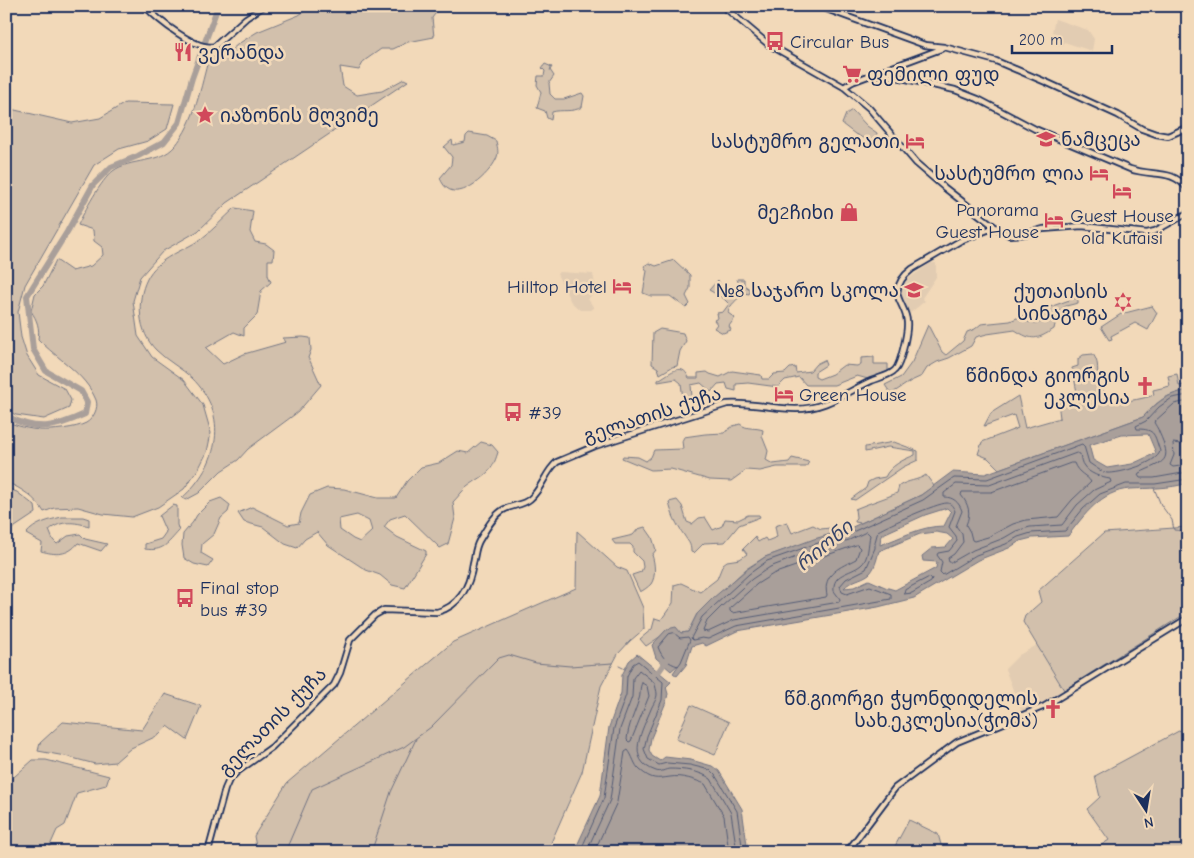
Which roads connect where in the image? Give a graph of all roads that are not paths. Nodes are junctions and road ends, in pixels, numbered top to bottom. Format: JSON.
{"nodes":[{"id":1,"x":145,"y":6,"type":"edge"},
{"id":2,"x":264,"y":6,"type":"edge"},
{"id":3,"x":723,"y":6,"type":"edge"},
{"id":4,"x":818,"y":6,"type":"edge"},
{"id":5,"x":944,"y":48,"type":"junction"},
{"id":6,"x":875,"y":74,"type":"junction"},
{"id":7,"x":844,"y":87,"type":"junction"},
{"id":8,"x":1188,"y":127,"type":"edge"},
{"id":9,"x":1188,"y":189,"type":"edge"},
{"id":10,"x":1188,"y":213,"type":"edge"},
{"id":11,"x":995,"y":227,"type":"junction"},
{"id":12,"x":1188,"y":618,"type":"edge"},
{"id":13,"x":208,"y":852,"type":"edge"},
{"id":14,"x":847,"y":852,"type":"edge"}],
"edges":[{"from":1,"to":2,"type":"main road"},
{"from":3,"to":7,"type":"main road"},
{"from":4,"to":5,"type":"main road"},
{"from":5,"to":6,"type":"main road"},
{"from":5,"to":8,"type":"main road"},
{"from":6,"to":7,"type":"main road"},
{"from":6,"to":9,"type":"main road"},
{"from":7,"to":11,"type":"main road"},
{"from":10,"to":11,"type":"main road"},
{"from":11,"to":13,"type":"main road","name":"გელათის ქუჩა"},
{"from":12,"to":14,"type":"main road"}]}
